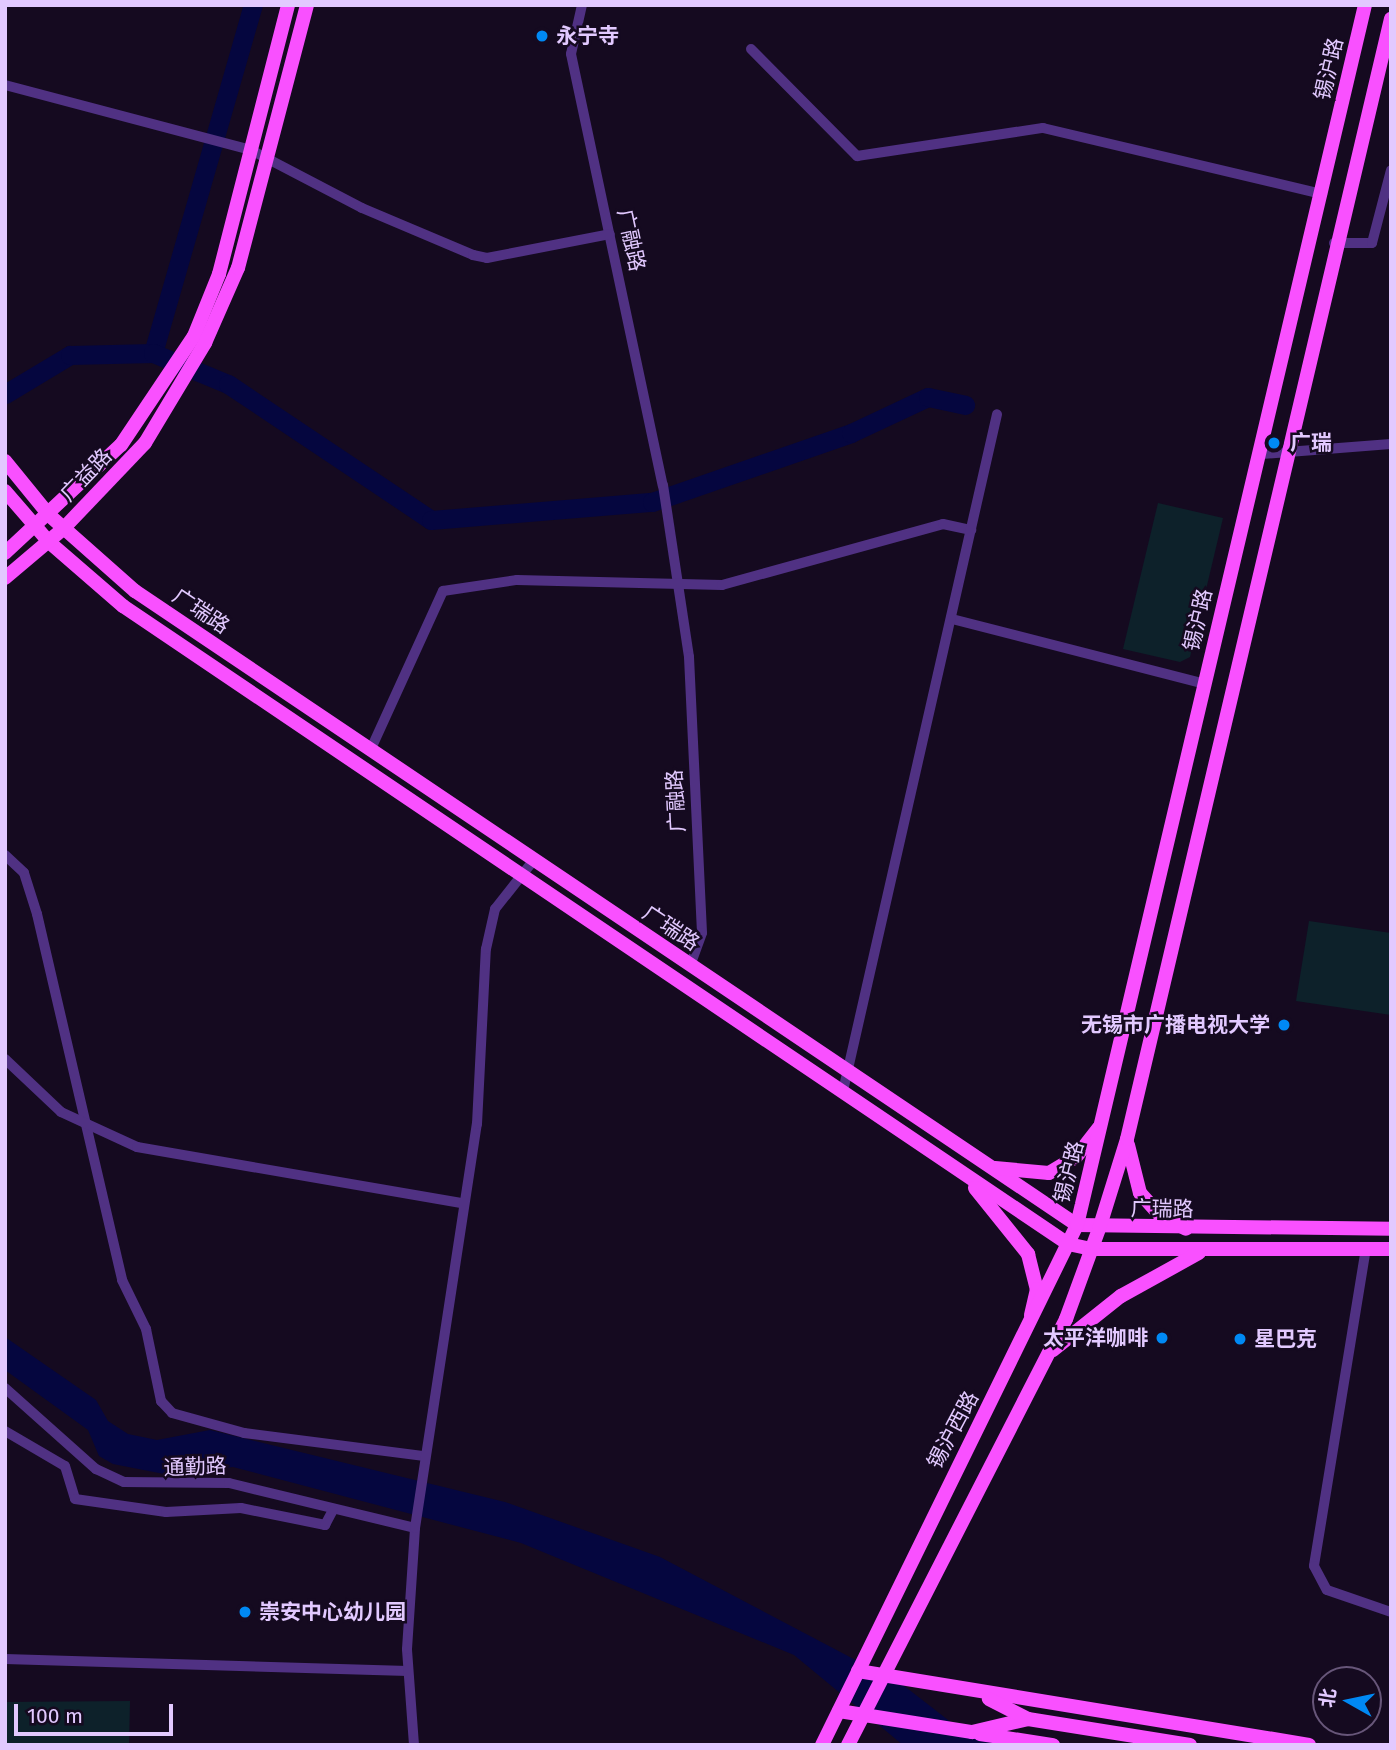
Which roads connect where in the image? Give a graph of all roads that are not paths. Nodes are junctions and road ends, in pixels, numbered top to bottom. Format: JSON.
{"nodes":[{"id":1,"x":288,"y":5,"type":"edge"},
{"id":2,"x":307,"y":5,"type":"edge"},
{"id":3,"x":582,"y":5,"type":"edge"},
{"id":4,"x":1365,"y":5,"type":"edge"},
{"id":5,"x":1391,"y":19,"type":"edge"},
{"id":6,"x":751,"y":49,"type":"dead end"},
{"id":7,"x":5,"y":85,"type":"edge"},
{"id":8,"x":251,"y":150,"type":"junction"},
{"id":9,"x":269,"y":157,"type":"junction"},
{"id":10,"x":1391,"y":170,"type":"edge"},
{"id":11,"x":1322,"y":194,"type":"junction"},
{"id":12,"x":610,"y":234,"type":"junction"},
{"id":13,"x":1334,"y":243,"type":"junction"},
{"id":14,"x":200,"y":339,"type":"junction"},
{"id":15,"x":173,"y":386,"type":"junction"},
{"id":16,"x":997,"y":414,"type":"dead end"},
{"id":17,"x":1391,"y":444,"type":"edge"},
{"id":18,"x":1284,"y":452,"type":"junction"},
{"id":19,"x":1262,"y":454,"type":"junction"},
{"id":20,"x":5,"y":461,"type":"edge"},
{"id":21,"x":5,"y":491,"type":"edge"},
{"id":22,"x":49,"y":515,"type":"junction"},
{"id":23,"x":34,"y":527,"type":"junction"},
{"id":24,"x":63,"y":529,"type":"junction"},
{"id":25,"x":971,"y":530,"type":"junction"},
{"id":26,"x":49,"y":542,"type":"junction"},
{"id":27,"x":5,"y":553,"type":"edge"},
{"id":28,"x":5,"y":578,"type":"edge"},
{"id":29,"x":677,"y":581,"type":"junction"},
{"id":30,"x":952,"y":619,"type":"junction"},
{"id":31,"x":1205,"y":684,"type":"junction"},
{"id":32,"x":370,"y":751,"type":"junction"},
{"id":33,"x":5,"y":855,"type":"edge"},
{"id":34,"x":533,"y":862,"type":"junction"},
{"id":35,"x":522,"y":876,"type":"junction"},
{"id":36,"x":690,"y":966,"type":"junction"},
{"id":37,"x":5,"y":1059,"type":"edge"},
{"id":38,"x":848,"y":1071,"type":"junction"},
{"id":39,"x":843,"y":1091,"type":"junction"},
{"id":40,"x":1104,"y":1121,"type":"junction"},
{"id":41,"x":83,"y":1124,"type":"junction"},
{"id":42,"x":1127,"y":1139,"type":"junction"},
{"id":43,"x":990,"y":1168,"type":"junction"},
{"id":44,"x":961,"y":1171,"type":"junction"},
{"id":45,"x":461,"y":1203,"type":"junction"},
{"id":46,"x":1077,"y":1225,"type":"junction"},
{"id":47,"x":1391,"y":1229,"type":"edge"},
{"id":48,"x":1099,"y":1230,"type":"junction"},
{"id":49,"x":1191,"y":1231,"type":"junction"},
{"id":50,"x":1068,"y":1244,"type":"junction"},
{"id":51,"x":1366,"y":1248,"type":"junction"},
{"id":52,"x":1391,"y":1248,"type":"edge"},
{"id":53,"x":1091,"y":1249,"type":"junction"},
{"id":54,"x":1207,"y":1250,"type":"junction"},
{"id":55,"x":1028,"y":1333,"type":"junction"},
{"id":56,"x":1047,"y":1355,"type":"junction"},
{"id":57,"x":5,"y":1388,"type":"edge"},
{"id":58,"x":5,"y":1431,"type":"edge"},
{"id":59,"x":423,"y":1456,"type":"junction"},
{"id":60,"x":333,"y":1510,"type":"junction"},
{"id":61,"x":415,"y":1528,"type":"junction"},
{"id":62,"x":1391,"y":1612,"type":"edge"},
{"id":63,"x":5,"y":1659,"type":"edge"},
{"id":64,"x":408,"y":1671,"type":"junction"},
{"id":65,"x":858,"y":1671,"type":"junction"},
{"id":66,"x":881,"y":1675,"type":"junction"},
{"id":67,"x":978,"y":1693,"type":"junction"},
{"id":68,"x":836,"y":1716,"type":"junction"},
{"id":69,"x":1028,"y":1719,"type":"junction"},
{"id":70,"x":859,"y":1721,"type":"junction"},
{"id":71,"x":972,"y":1732,"type":"junction"},
{"id":72,"x":414,"y":1745,"type":"edge"},
{"id":73,"x":822,"y":1745,"type":"edge"},
{"id":74,"x":848,"y":1745,"type":"edge"},
{"id":75,"x":1053,"y":1745,"type":"edge"},
{"id":76,"x":1190,"y":1745,"type":"edge"},
{"id":77,"x":1309,"y":1745,"type":"edge"}],
"edges":[{"from":1,"to":8,"type":"main road"},
{"from":2,"to":9,"type":"main road"},
{"from":3,"to":12,"type":"street","name":"广融路"},
{"from":4,"to":11,"type":"main road","name":"锡沪路"},
{"from":5,"to":13,"type":"main road"},
{"from":6,"to":11,"type":"street"},
{"from":7,"to":8,"type":"street"},
{"from":8,"to":9,"type":"street"},
{"from":8,"to":14,"type":"main road"},
{"from":9,"to":12,"type":"street"},
{"from":9,"to":14,"type":"main road"},
{"from":10,"to":13,"type":"street"},
{"from":11,"to":19,"type":"main road","name":"锡沪路"},
{"from":12,"to":29,"type":"street","name":"广融路"},
{"from":13,"to":18,"type":"main road"},
{"from":14,"to":15,"type":"main road"},
{"from":15,"to":22,"type":"main road","name":"广益路"},
{"from":15,"to":24,"type":"main road","name":"广益路"},
{"from":16,"to":25,"type":"street"},
{"from":17,"to":18,"type":"street"},
{"from":18,"to":19,"type":"street"},
{"from":18,"to":42,"type":"main road"},
{"from":19,"to":31,"type":"main road","name":"锡沪路"},
{"from":20,"to":22,"type":"main road","name":"广瑞路"},
{"from":21,"to":23,"type":"main road","name":"广瑞路"},
{"from":22,"to":23,"type":"main road","name":"广益路"},
{"from":22,"to":24,"type":"main road","name":"广瑞路"},
{"from":23,"to":26,"type":"main road","name":"广瑞路"},
{"from":23,"to":27,"type":"main road","name":"广益路"},
{"from":24,"to":26,"type":"main road","name":"广益路"},
{"from":24,"to":32,"type":"main road","name":"广瑞路"},
{"from":25,"to":29,"type":"street"},
{"from":25,"to":30,"type":"street"},
{"from":26,"to":28,"type":"main road","name":"广益路"},
{"from":26,"to":35,"type":"main road","name":"广瑞路"},
{"from":29,"to":32,"type":"street"},
{"from":29,"to":36,"type":"street","name":"广融路"},
{"from":30,"to":31,"type":"street"},
{"from":30,"to":38,"type":"street"},
{"from":31,"to":40,"type":"main road","name":"锡沪路"},
{"from":32,"to":34,"type":"main road","name":"广瑞路"},
{"from":33,"to":41,"type":"street"},
{"from":34,"to":35,"type":"street"},
{"from":34,"to":36,"type":"main road","name":"广瑞路"},
{"from":35,"to":39,"type":"main road","name":"广瑞路"},
{"from":35,"to":45,"type":"street"},
{"from":36,"to":38,"type":"main road","name":"广瑞路"},
{"from":37,"to":41,"type":"street"},
{"from":38,"to":39,"type":"street"},
{"from":38,"to":43,"type":"main road","name":"广瑞路"},
{"from":39,"to":44,"type":"main road","name":"广瑞路"},
{"from":40,"to":43,"type":"main road"},
{"from":40,"to":46,"type":"main road","name":"锡沪路"},
{"from":41,"to":45,"type":"street"},
{"from":41,"to":59,"type":"street"},
{"from":42,"to":48,"type":"main road"},
{"from":42,"to":49,"type":"main road"},
{"from":43,"to":46,"type":"main road","name":"广瑞路"},
{"from":44,"to":50,"type":"main road","name":"广瑞路"},
{"from":44,"to":55,"type":"main road"},
{"from":45,"to":59,"type":"street"},
{"from":46,"to":48,"type":"main road","name":"广瑞路"},
{"from":46,"to":50,"type":"main road","name":"锡沪路"},
{"from":47,"to":49,"type":"main road","name":"广瑞路"},
{"from":48,"to":49,"type":"main road","name":"广瑞路"},
{"from":48,"to":53,"type":"main road"},
{"from":50,"to":53,"type":"main road","name":"广瑞路"},
{"from":50,"to":55,"type":"main road","name":"锡沪西路"},
{"from":51,"to":52,"type":"main road","name":"广瑞路"},
{"from":51,"to":54,"type":"main road","name":"广瑞路"},
{"from":51,"to":62,"type":"street"},
{"from":53,"to":54,"type":"main road","name":"广瑞路"},
{"from":53,"to":56,"type":"main road"},
{"from":54,"to":56,"type":"main road"},
{"from":55,"to":65,"type":"main road","name":"锡沪西路"},
{"from":56,"to":66,"type":"main road"},
{"from":57,"to":60,"type":"street","name":"通勤路"},
{"from":58,"to":60,"type":"street"},
{"from":59,"to":61,"type":"street"},
{"from":60,"to":61,"type":"street","name":"通勤路"},
{"from":61,"to":64,"type":"street"},
{"from":63,"to":64,"type":"street"},
{"from":64,"to":72,"type":"street"},
{"from":65,"to":66,"type":"main road"},
{"from":65,"to":68,"type":"main road","name":"锡沪西路"},
{"from":66,"to":67,"type":"main road"},
{"from":66,"to":70,"type":"main road"},
{"from":67,"to":69,"type":"main road"},
{"from":67,"to":77,"type":"main road"},
{"from":68,"to":70,"type":"main road"},
{"from":68,"to":73,"type":"main road"},
{"from":69,"to":71,"type":"main road"},
{"from":69,"to":76,"type":"main road"},
{"from":70,"to":71,"type":"main road"},
{"from":70,"to":74,"type":"main road"},
{"from":71,"to":75,"type":"main road"}]}
